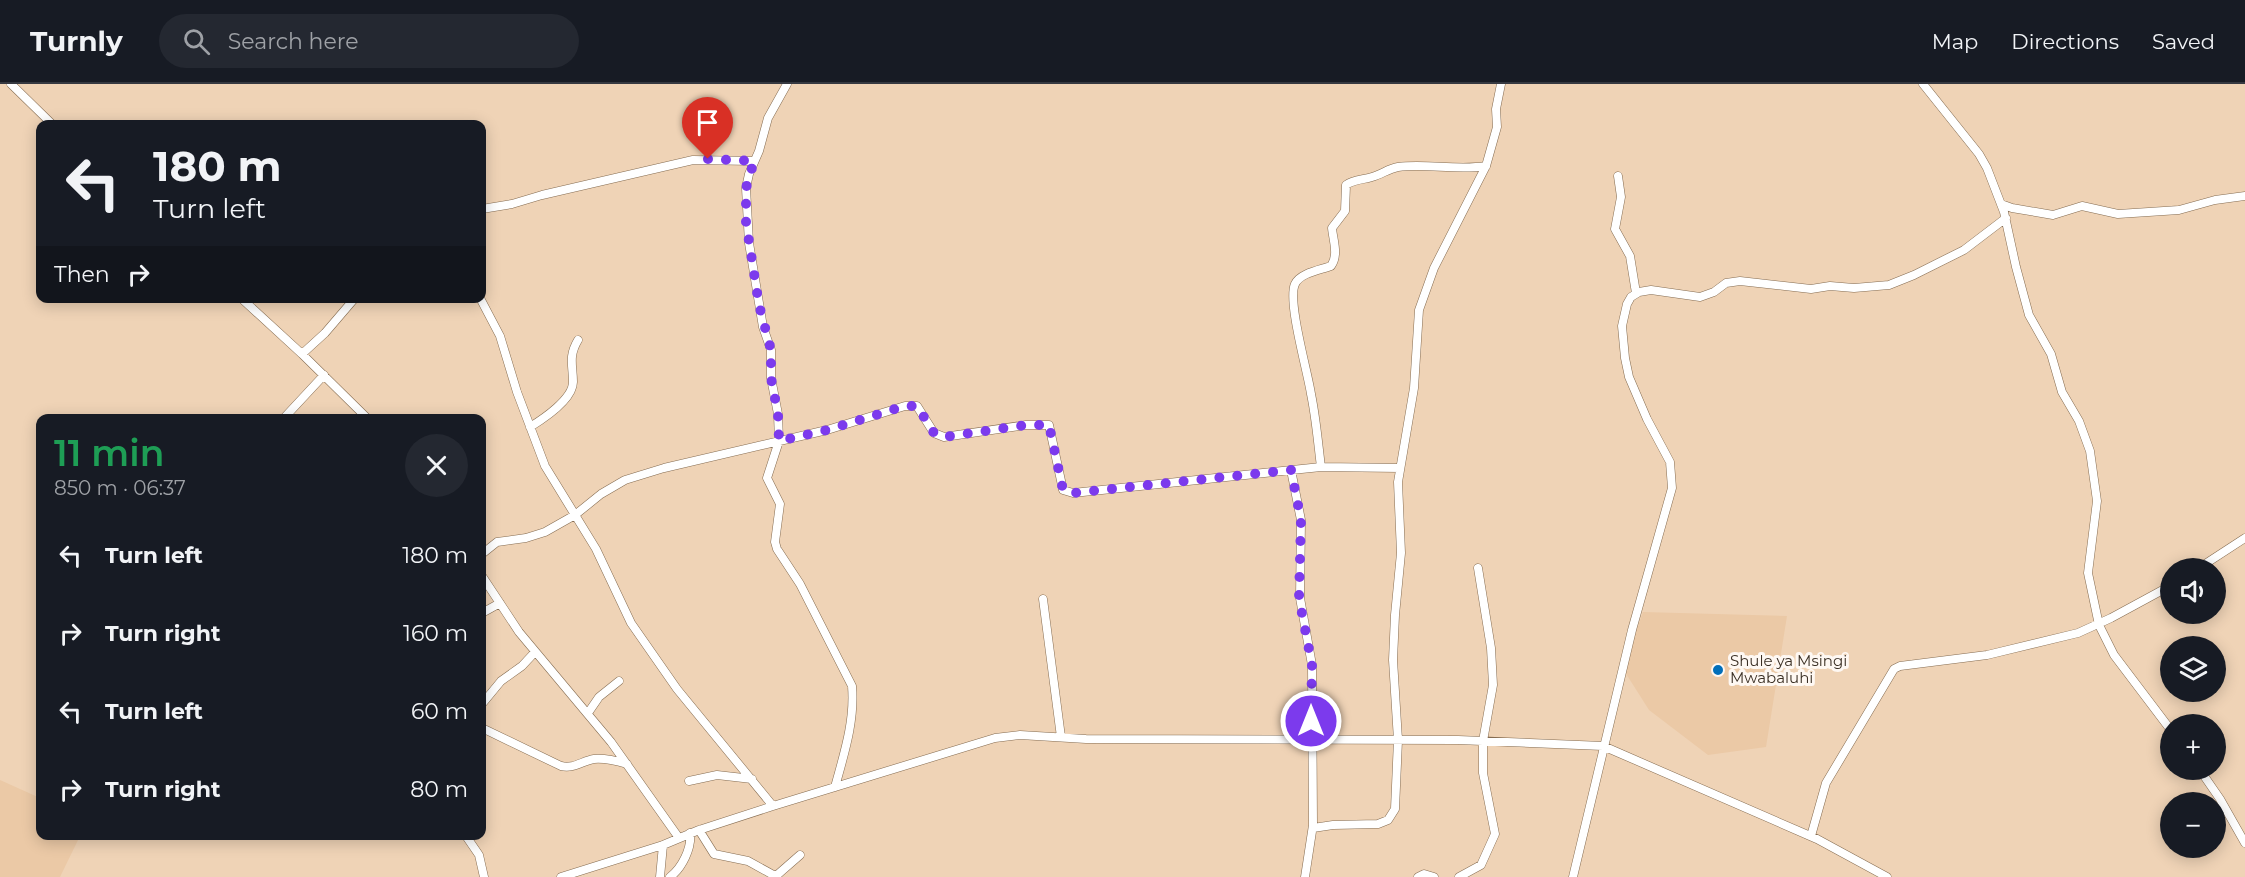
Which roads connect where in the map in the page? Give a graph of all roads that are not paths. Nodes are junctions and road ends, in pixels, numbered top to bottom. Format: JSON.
{"nodes":[{"id":1,"x":11,"y":84,"type":"edge"},
{"id":2,"x":787,"y":84,"type":"edge"},
{"id":3,"x":1501,"y":84,"type":"edge"},
{"id":4,"x":1923,"y":84,"type":"edge"},
{"id":5,"x":48,"y":120,"type":"edge"},
{"id":6,"x":754,"y":161,"type":"junction"},
{"id":7,"x":1486,"y":166,"type":"junction"},
{"id":8,"x":1618,"y":176,"type":"dead end"},
{"id":9,"x":2245,"y":196,"type":"edge"},
{"id":10,"x":2001,"y":204,"type":"junction"},
{"id":11,"x":486,"y":208,"type":"edge"},
{"id":12,"x":2006,"y":218,"type":"junction"},
{"id":13,"x":1636,"y":293,"type":"junction"},
{"id":14,"x":246,"y":303,"type":"edge"},
{"id":15,"x":351,"y":303,"type":"edge"},
{"id":16,"x":483,"y":303,"type":"edge"},
{"id":17,"x":578,"y":340,"type":"dead end"},
{"id":18,"x":302,"y":354,"type":"junction"},
{"id":19,"x":324,"y":375,"type":"junction"},
{"id":20,"x":288,"y":414,"type":"edge"},
{"id":21,"x":363,"y":414,"type":"edge"},
{"id":22,"x":530,"y":427,"type":"junction"},
{"id":23,"x":779,"y":441,"type":"junction"},
{"id":24,"x":1321,"y":467,"type":"junction"},
{"id":25,"x":1400,"y":468,"type":"junction"},
{"id":26,"x":1291,"y":470,"type":"junction"},
{"id":27,"x":575,"y":514,"type":"junction"},
{"id":28,"x":2245,"y":538,"type":"edge"},
{"id":29,"x":486,"y":551,"type":"edge"},
{"id":30,"x":2214,"y":558,"type":"edge"},
{"id":31,"x":1478,"y":568,"type":"dead end"},
{"id":32,"x":486,"y":582,"type":"edge"},
{"id":33,"x":2160,"y":591,"type":"edge"},
{"id":34,"x":1043,"y":599,"type":"dead end"},
{"id":35,"x":500,"y":603,"type":"junction"},
{"id":36,"x":486,"y":611,"type":"edge"},
{"id":37,"x":2098,"y":625,"type":"junction"},
{"id":38,"x":535,"y":652,"type":"junction"},
{"id":39,"x":619,"y":681,"type":"dead end"},
{"id":40,"x":486,"y":699,"type":"edge"},
{"id":41,"x":588,"y":713,"type":"junction"},
{"id":42,"x":2160,"y":716,"type":"edge"},
{"id":43,"x":486,"y":730,"type":"edge"},
{"id":44,"x":1061,"y":738,"type":"junction"},
{"id":45,"x":1311,"y":740,"type":"junction"},
{"id":46,"x":1398,"y":740,"type":"junction"},
{"id":47,"x":1483,"y":741,"type":"junction"},
{"id":48,"x":1603,"y":746,"type":"junction"},
{"id":49,"x":627,"y":764,"type":"junction"},
{"id":50,"x":752,"y":779,"type":"junction"},
{"id":51,"x":2207,"y":780,"type":"edge"},
{"id":52,"x":689,"y":781,"type":"dead end"},
{"id":53,"x":835,"y":787,"type":"junction"},
{"id":54,"x":773,"y":806,"type":"junction"},
{"id":55,"x":1313,"y":828,"type":"junction"},
{"id":56,"x":694,"y":832,"type":"junction"},
{"id":57,"x":1811,"y":836,"type":"junction"},
{"id":58,"x":679,"y":838,"type":"junction"},
{"id":59,"x":469,"y":840,"type":"edge"},
{"id":60,"x":2245,"y":843,"type":"edge"},
{"id":61,"x":663,"y":845,"type":"junction"},
{"id":62,"x":800,"y":855,"type":"dead end"},
{"id":63,"x":761,"y":868,"type":"junction"},
{"id":64,"x":484,"y":877,"type":"edge"},
{"id":65,"x":561,"y":877,"type":"edge"},
{"id":66,"x":660,"y":877,"type":"edge"},
{"id":67,"x":670,"y":877,"type":"edge"},
{"id":68,"x":757,"y":877,"type":"edge"},
{"id":69,"x":777,"y":877,"type":"edge"},
{"id":70,"x":1305,"y":877,"type":"edge"},
{"id":71,"x":1418,"y":877,"type":"edge"},
{"id":72,"x":1434,"y":877,"type":"edge"},
{"id":73,"x":1459,"y":877,"type":"edge"},
{"id":74,"x":1573,"y":877,"type":"edge"},
{"id":75,"x":1887,"y":877,"type":"edge"}],
"edges":[{"from":1,"to":5,"type":"street"},
{"from":2,"to":6,"type":"street"},
{"from":3,"to":7,"type":"street"},
{"from":4,"to":10,"type":"street"},
{"from":6,"to":11,"type":"street"},
{"from":6,"to":23,"type":"street"},
{"from":7,"to":24,"type":"street"},
{"from":7,"to":25,"type":"street"},
{"from":8,"to":13,"type":"street"},
{"from":9,"to":10,"type":"street"},
{"from":10,"to":12,"type":"street"},
{"from":12,"to":13,"type":"street"},
{"from":12,"to":37,"type":"street"},
{"from":13,"to":48,"type":"street"},
{"from":14,"to":18,"type":"street"},
{"from":15,"to":18,"type":"street"},
{"from":16,"to":22,"type":"street"},
{"from":17,"to":22,"type":"street"},
{"from":18,"to":19,"type":"street"},
{"from":19,"to":20,"type":"street"},
{"from":19,"to":21,"type":"street"},
{"from":22,"to":27,"type":"street"},
{"from":23,"to":26,"type":"street"},
{"from":23,"to":27,"type":"street"},
{"from":23,"to":53,"type":"street"},
{"from":24,"to":25,"type":"street"},
{"from":24,"to":26,"type":"street"},
{"from":25,"to":46,"type":"street"},
{"from":26,"to":45,"type":"street"},
{"from":27,"to":29,"type":"street"},
{"from":27,"to":50,"type":"street"},
{"from":28,"to":30,"type":"street"},
{"from":31,"to":47,"type":"street"},
{"from":32,"to":35,"type":"street"},
{"from":33,"to":37,"type":"street"},
{"from":34,"to":44,"type":"street"},
{"from":35,"to":36,"type":"street"},
{"from":35,"to":38,"type":"street"},
{"from":37,"to":42,"type":"street"},
{"from":37,"to":57,"type":"street"},
{"from":38,"to":40,"type":"street"},
{"from":38,"to":41,"type":"street"},
{"from":39,"to":41,"type":"street"},
{"from":41,"to":49,"type":"street"},
{"from":43,"to":49,"type":"street"},
{"from":44,"to":45,"type":"street"},
{"from":44,"to":53,"type":"street"},
{"from":45,"to":46,"type":"street"},
{"from":45,"to":55,"type":"street"},
{"from":46,"to":47,"type":"street"},
{"from":46,"to":55,"type":"street"},
{"from":47,"to":48,"type":"street"},
{"from":47,"to":73,"type":"street"},
{"from":48,"to":57,"type":"street"},
{"from":48,"to":74,"type":"street"},
{"from":49,"to":58,"type":"street"},
{"from":50,"to":52,"type":"street"},
{"from":50,"to":54,"type":"street"},
{"from":51,"to":60,"type":"street"},
{"from":53,"to":54,"type":"street"},
{"from":54,"to":56,"type":"street"},
{"from":55,"to":70,"type":"street"},
{"from":56,"to":58,"type":"street"},
{"from":56,"to":63,"type":"street"},
{"from":56,"to":67,"type":"street"},
{"from":57,"to":75,"type":"street"},
{"from":58,"to":61,"type":"street"},
{"from":59,"to":64,"type":"street"},
{"from":61,"to":65,"type":"street"},
{"from":61,"to":66,"type":"street"},
{"from":62,"to":69,"type":"street"},
{"from":63,"to":68,"type":"street"},
{"from":63,"to":69,"type":"street"},
{"from":71,"to":72,"type":"street"}]}
